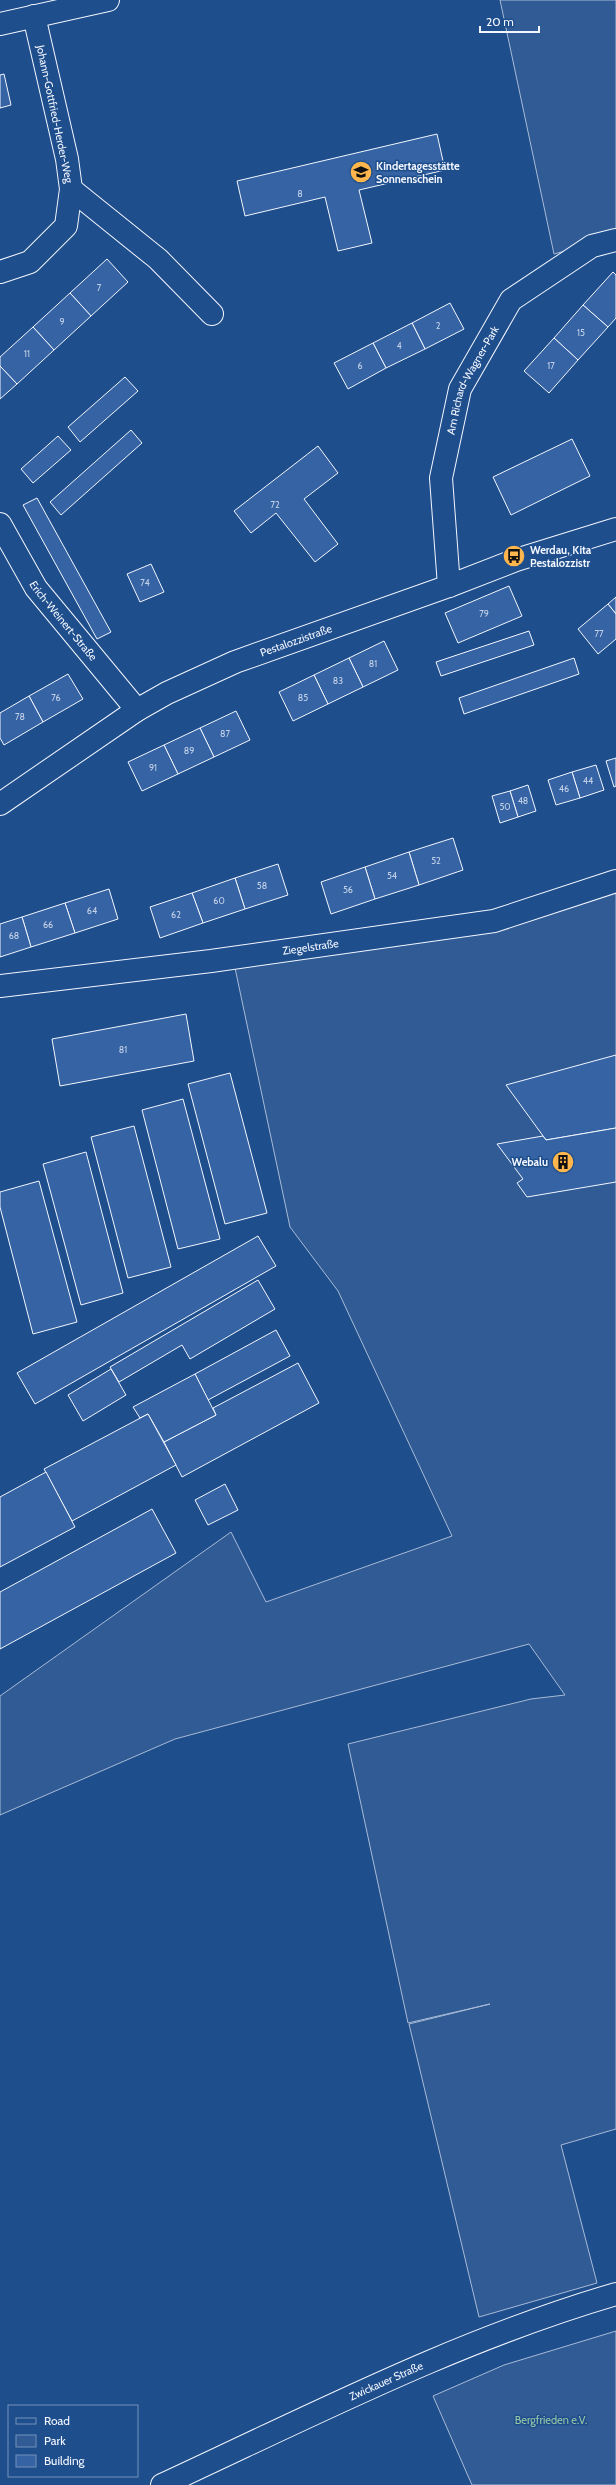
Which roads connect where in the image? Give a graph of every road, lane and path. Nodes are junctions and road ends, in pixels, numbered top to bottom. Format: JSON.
{"nodes":[{"id":1,"x":108,"y":0,"type":"edge"},
{"id":2,"x":34,"y":16,"type":"junction"},
{"id":3,"x":0,"y":24,"type":"edge"},
{"id":4,"x":71,"y":189,"type":"junction"},
{"id":5,"x":616,"y":240,"type":"edge"},
{"id":6,"x":0,"y":272,"type":"edge"},
{"id":7,"x":212,"y":314,"type":"dead end"},
{"id":8,"x":0,"y":524,"type":"edge"},
{"id":9,"x":616,"y":529,"type":"edge"},
{"id":10,"x":449,"y":586,"type":"junction"},
{"id":11,"x":137,"y":710,"type":"junction"},
{"id":12,"x":0,"y":804,"type":"edge"},
{"id":13,"x":616,"y":881,"type":"edge"},
{"id":14,"x":0,"y":986,"type":"edge"},
{"id":15,"x":616,"y":2294,"type":"edge"},
{"id":16,"x":162,"y":2485,"type":"edge"}],
"edges":[{"from":1,"to":2,"type":"street"},
{"from":2,"to":3,"type":"street"},
{"from":2,"to":4,"type":"street","name":"Johann-Gottfried-Herder-Weg"},
{"from":4,"to":6,"type":"street","name":"Johann-Gottfried-Herder-Weg"},
{"from":4,"to":7,"type":"street"},
{"from":5,"to":10,"type":"street","name":"Am Richard-Wagner-Park"},
{"from":8,"to":11,"type":"street","name":"Erich-Weinert-Straße"},
{"from":9,"to":10,"type":"street","name":"Pestalozzistraße"},
{"from":10,"to":11,"type":"street","name":"Pestalozzistraße"},
{"from":11,"to":12,"type":"street","name":"Pestalozzistraße"},
{"from":13,"to":14,"type":"street","name":"Ziegelstraße"},
{"from":15,"to":16,"type":"street","name":"Zwickauer Straße"}]}
